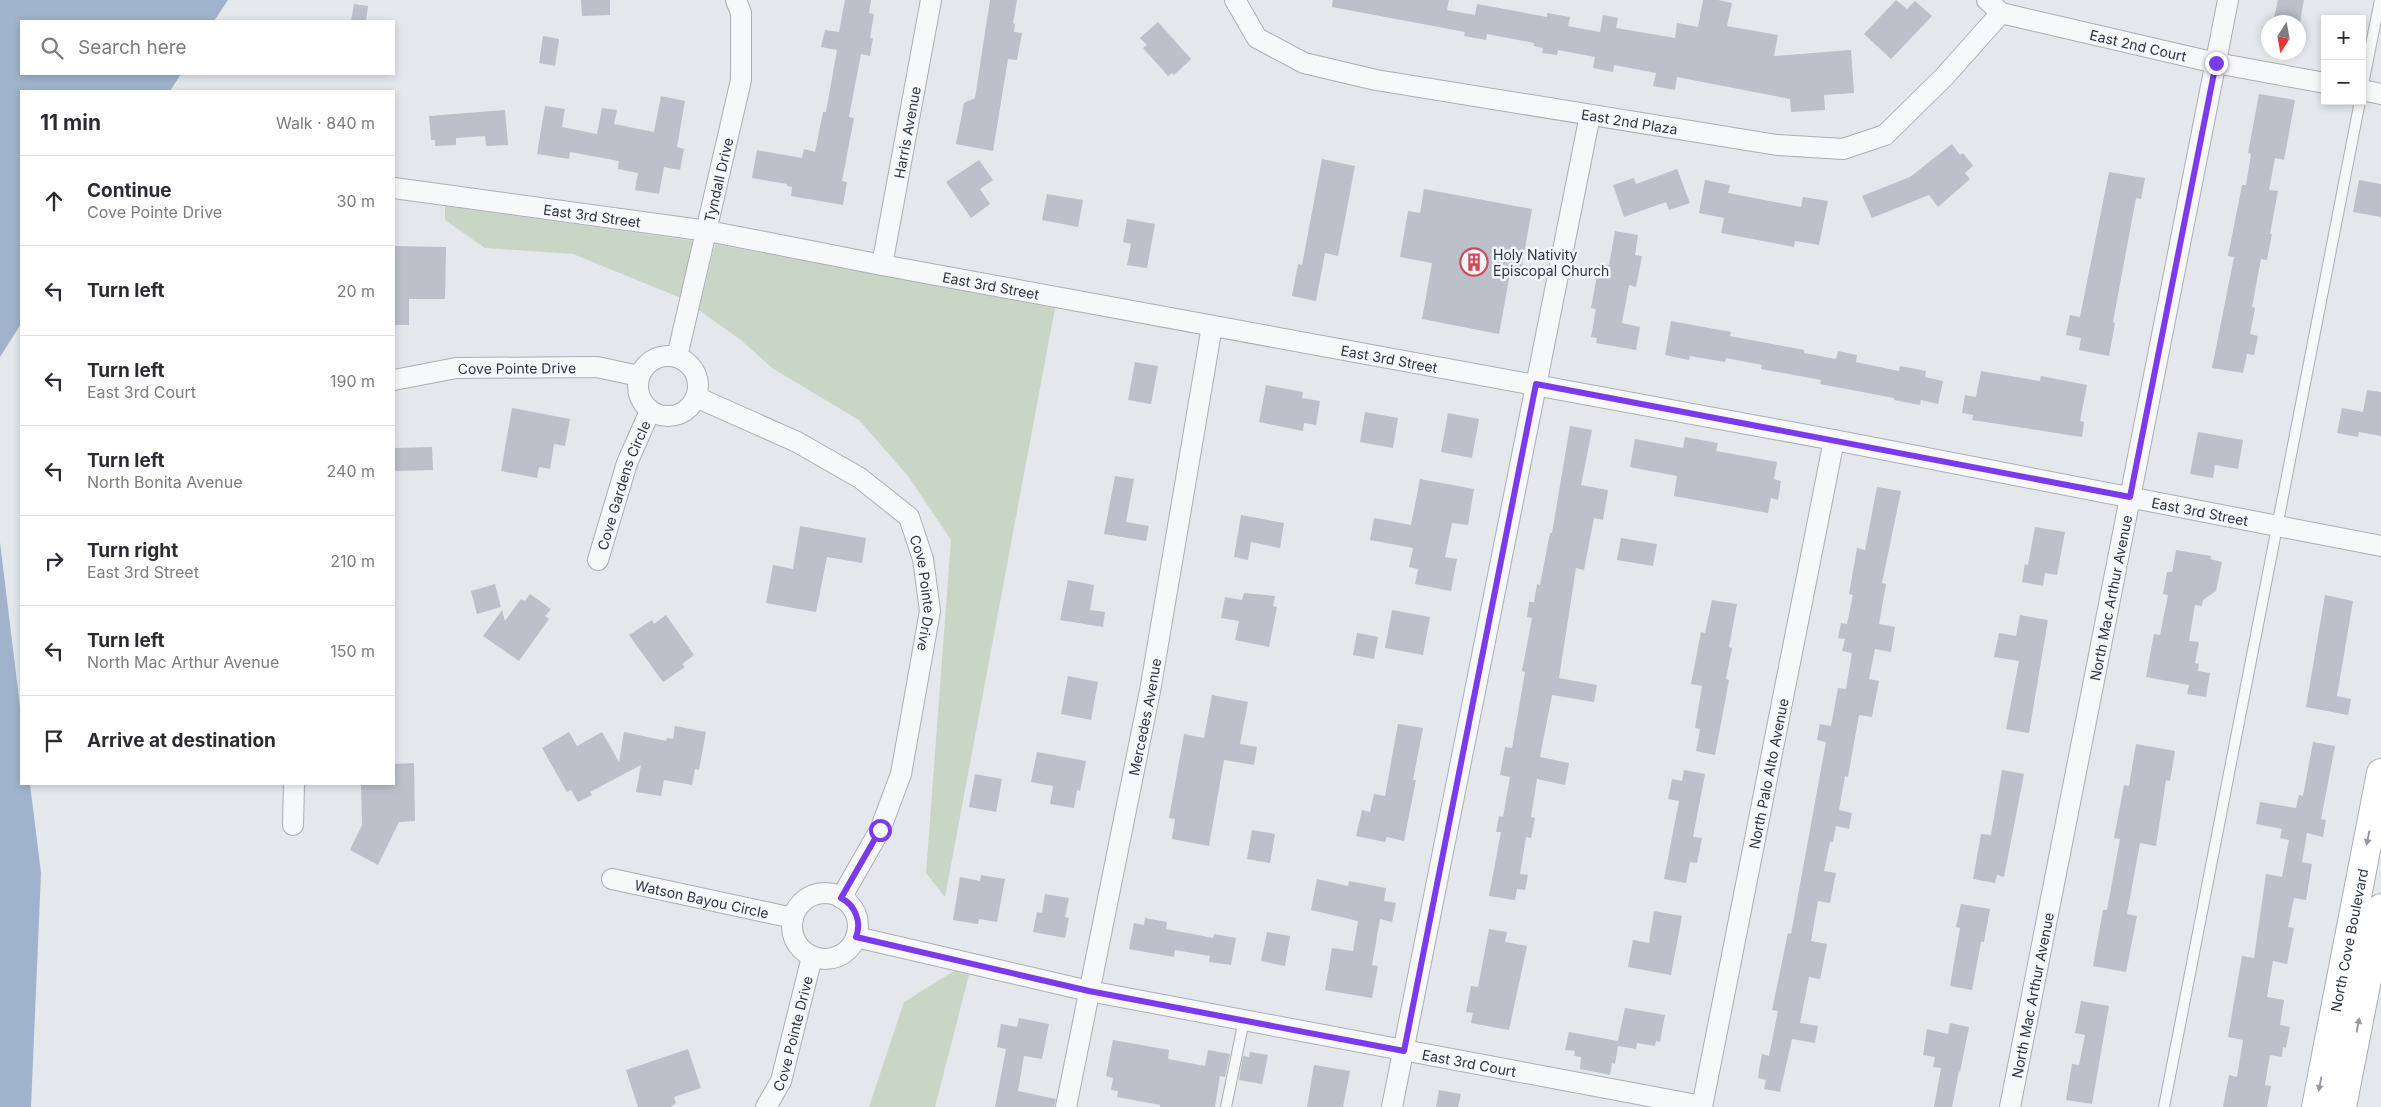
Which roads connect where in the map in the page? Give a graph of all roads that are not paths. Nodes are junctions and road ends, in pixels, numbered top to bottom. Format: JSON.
{"nodes":[{"id":1,"x":736,"y":0,"type":"edge"},
{"id":2,"x":931,"y":0,"type":"edge"},
{"id":3,"x":1235,"y":0,"type":"edge"},
{"id":4,"x":2228,"y":0,"type":"edge"},
{"id":5,"x":2380,"y":0,"type":"edge"},
{"id":6,"x":1994,"y":7,"type":"edge"},
{"id":7,"x":2216,"y":63,"type":"junction"},
{"id":8,"x":2366,"y":70,"type":"edge"},
{"id":9,"x":2321,"y":82,"type":"edge"},
{"id":10,"x":2366,"y":91,"type":"edge"},
{"id":11,"x":2381,"y":94,"type":"edge"},
{"id":12,"x":2359,"y":105,"type":"edge"},
{"id":13,"x":1590,"y":115,"type":"junction"},
{"id":14,"x":395,"y":188,"type":"edge"},
{"id":15,"x":708,"y":231,"type":"junction"},
{"id":16,"x":882,"y":265,"type":"junction"},
{"id":17,"x":1212,"y":326,"type":"junction"},
{"id":18,"x":677,"y":357,"type":"junction"},
{"id":19,"x":639,"y":376,"type":"junction"},
{"id":20,"x":395,"y":380,"type":"edge"},
{"id":21,"x":1536,"y":384,"type":"junction"},
{"id":22,"x":696,"y":397,"type":"junction"},
{"id":23,"x":650,"y":411,"type":"junction"},
{"id":24,"x":1834,"y":440,"type":"junction"},
{"id":25,"x":2130,"y":497,"type":"junction"},
{"id":26,"x":2277,"y":526,"type":"junction"},
{"id":27,"x":2381,"y":546,"type":"edge"},
{"id":28,"x":598,"y":560,"type":"dead end"},
{"id":29,"x":2381,"y":773,"type":"edge"},
{"id":30,"x":294,"y":785,"type":"edge"},
{"id":31,"x":293,"y":825,"type":"dead end"},
{"id":32,"x":612,"y":879,"type":"dead end"},
{"id":33,"x":841,"y":898,"type":"junction"},
{"id":34,"x":2381,"y":908,"type":"edge"},
{"id":35,"x":793,"y":918,"type":"junction"},
{"id":36,"x":856,"y":937,"type":"junction"},
{"id":37,"x":812,"y":957,"type":"junction"},
{"id":38,"x":1089,"y":991,"type":"junction"},
{"id":39,"x":1244,"y":1020,"type":"junction"},
{"id":40,"x":1404,"y":1051,"type":"junction"},
{"id":41,"x":2338,"y":1060,"type":"junction"},
{"id":42,"x":766,"y":1107,"type":"edge"},
{"id":43,"x":1066,"y":1107,"type":"edge"},
{"id":44,"x":1226,"y":1107,"type":"edge"},
{"id":45,"x":1392,"y":1107,"type":"edge"},
{"id":46,"x":1702,"y":1107,"type":"edge"},
{"id":47,"x":2010,"y":1107,"type":"edge"},
{"id":48,"x":2164,"y":1107,"type":"edge"},
{"id":49,"x":2316,"y":1107,"type":"edge"},
{"id":50,"x":2342,"y":1107,"type":"edge"}],
"edges":[{"from":1,"to":15,"type":"street","name":"Tyndall Drive"},
{"from":2,"to":16,"type":"street","name":"Harris Avenue"},
{"from":3,"to":13,"type":"street","name":"East 2nd Plaza"},
{"from":4,"to":7,"type":"street","name":"North Mac Arthur Avenue"},
{"from":5,"to":8,"type":"lane"},
{"from":6,"to":7,"type":"street","name":"East 2nd Court"},
{"from":6,"to":13,"type":"street","name":"East 2nd Plaza"},
{"from":7,"to":9,"type":"street","name":"East 2nd Court"},
{"from":7,"to":25,"type":"street","name":"North Mac Arthur Avenue"},
{"from":10,"to":11,"type":"street"},
{"from":12,"to":26,"type":"lane"},
{"from":13,"to":21,"type":"street"},
{"from":14,"to":15,"type":"street","name":"East 3rd Street"},
{"from":15,"to":16,"type":"street","name":"East 3rd Street"},
{"from":15,"to":18,"type":"street","name":"Tyndall Drive"},
{"from":16,"to":17,"type":"street","name":"East 3rd Street"},
{"from":17,"to":21,"type":"street","name":"East 3rd Street"},
{"from":17,"to":38,"type":"street","name":"Mercedes Avenue"},
{"from":18,"to":19,"type":"street"},
{"from":18,"to":22,"type":"street"},
{"from":19,"to":20,"type":"street","name":"Cove Pointe Drive"},
{"from":19,"to":23,"type":"street"},
{"from":21,"to":24,"type":"street","name":"East 3rd Street"},
{"from":21,"to":40,"type":"street"},
{"from":22,"to":23,"type":"street"},
{"from":22,"to":33,"type":"street","name":"Cove Pointe Drive"},
{"from":23,"to":28,"type":"street","name":"Cove Gardens Circle"},
{"from":24,"to":25,"type":"street","name":"East 3rd Street"},
{"from":24,"to":46,"type":"street","name":"North Palo Alto Avenue"},
{"from":25,"to":26,"type":"street","name":"East 3rd Street"},
{"from":25,"to":47,"type":"street","name":"North Mac Arthur Avenue"},
{"from":26,"to":27,"type":"street","name":"East 3rd Street"},
{"from":26,"to":48,"type":"lane"},
{"from":29,"to":41,"type":"street","name":"North Cove Boulevard","one_way":true},
{"from":30,"to":31,"type":"street"},
{"from":32,"to":35,"type":"street","name":"Watson Bayou Circle"},
{"from":33,"to":35,"type":"street"},
{"from":33,"to":36,"type":"street"},
{"from":41,"to":34,"type":"street","name":"North Cove Boulevard","one_way":true},
{"from":35,"to":37,"type":"street"},
{"from":36,"to":37,"type":"street"},
{"from":36,"to":38,"type":"street","name":"East 3rd Court"},
{"from":37,"to":42,"type":"street","name":"Cove Pointe Drive"},
{"from":38,"to":39,"type":"street","name":"East 3rd Court"},
{"from":38,"to":43,"type":"street","name":"Mercedes Avenue"},
{"from":39,"to":40,"type":"street","name":"East 3rd Court"},
{"from":39,"to":44,"type":"lane"},
{"from":40,"to":45,"type":"street"},
{"from":40,"to":46,"type":"street","name":"East 3rd Court"},
{"from":41,"to":49,"type":"street","name":"North Cove Boulevard","one_way":true},
{"from":41,"to":50,"type":"street","name":"North Cove Boulevard"}]}
